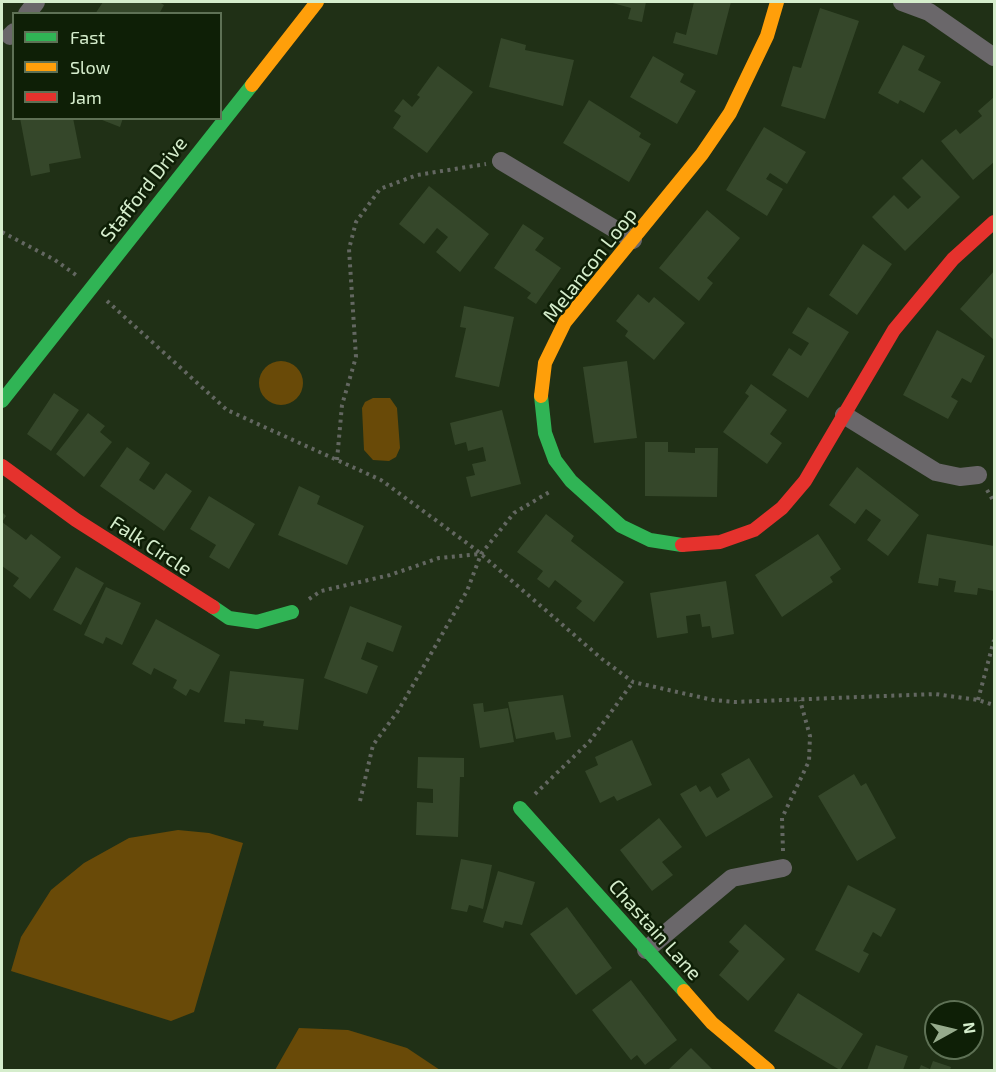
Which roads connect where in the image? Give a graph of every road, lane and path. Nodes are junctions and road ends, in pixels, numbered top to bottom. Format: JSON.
{"nodes":[{"id":1,"x":317,"y":2,"type":"edge"},
{"id":2,"x":777,"y":2,"type":"edge"},
{"id":3,"x":902,"y":2,"type":"edge"},
{"id":4,"x":994,"y":57,"type":"edge"},
{"id":5,"x":501,"y":161,"type":"joint"},
{"id":6,"x":994,"y":222,"type":"edge"},
{"id":7,"x":2,"y":232,"type":"edge"},
{"id":8,"x":633,"y":240,"type":"junction"},
{"id":9,"x":92,"y":287,"type":"junction"},
{"id":10,"x":2,"y":401,"type":"edge"},
{"id":11,"x":844,"y":415,"type":"junction"},
{"id":12,"x":337,"y":460,"type":"junction"},
{"id":13,"x":2,"y":466,"type":"edge"},
{"id":14,"x":978,"y":475,"type":"dead end"},
{"id":15,"x":571,"y":481,"type":"junction"},
{"id":16,"x":481,"y":554,"type":"junction"},
{"id":17,"x":292,"y":612,"type":"joint"},
{"id":18,"x":994,"y":640,"type":"edge"},
{"id":19,"x":633,"y":682,"type":"junction"},
{"id":20,"x":800,"y":700,"type":"junction"},
{"id":21,"x":978,"y":700,"type":"junction"},
{"id":22,"x":994,"y":705,"type":"edge"},
{"id":23,"x":360,"y":801,"type":"dead end"},
{"id":24,"x":520,"y":808,"type":"joint"},
{"id":25,"x":783,"y":868,"type":"joint"},
{"id":26,"x":646,"y":950,"type":"junction"},
{"id":27,"x":768,"y":1071,"type":"edge"}],
"edges":[{"from":1,"to":9,"type":"street","name":"Stafford Drive"},
{"from":2,"to":8,"type":"street","name":"Melancon Loop"},
{"from":3,"to":4,"type":"street"},
{"from":5,"to":8,"type":"street"},
{"from":5,"to":12,"type":"path"},
{"from":6,"to":11,"type":"street","name":"Melancon Loop"},
{"from":7,"to":9,"type":"path"},
{"from":8,"to":15,"type":"street","name":"Melancon Loop"},
{"from":9,"to":10,"type":"street","name":"Stafford Drive"},
{"from":9,"to":12,"type":"path"},
{"from":11,"to":14,"type":"street"},
{"from":11,"to":15,"type":"street","name":"Melancon Loop"},
{"from":12,"to":16,"type":"path"},
{"from":13,"to":17,"type":"street","name":"Falk Circle"},
{"from":15,"to":16,"type":"path"},
{"from":16,"to":17,"type":"path"},
{"from":16,"to":19,"type":"path"},
{"from":16,"to":23,"type":"path"},
{"from":18,"to":21,"type":"path"},
{"from":19,"to":20,"type":"path"},
{"from":19,"to":24,"type":"path"},
{"from":20,"to":21,"type":"path"},
{"from":20,"to":25,"type":"path"},
{"from":21,"to":22,"type":"path"},
{"from":24,"to":26,"type":"street","name":"Chastain Lane"},
{"from":25,"to":26,"type":"street"},
{"from":26,"to":27,"type":"street","name":"Chastain Lane"}]}
